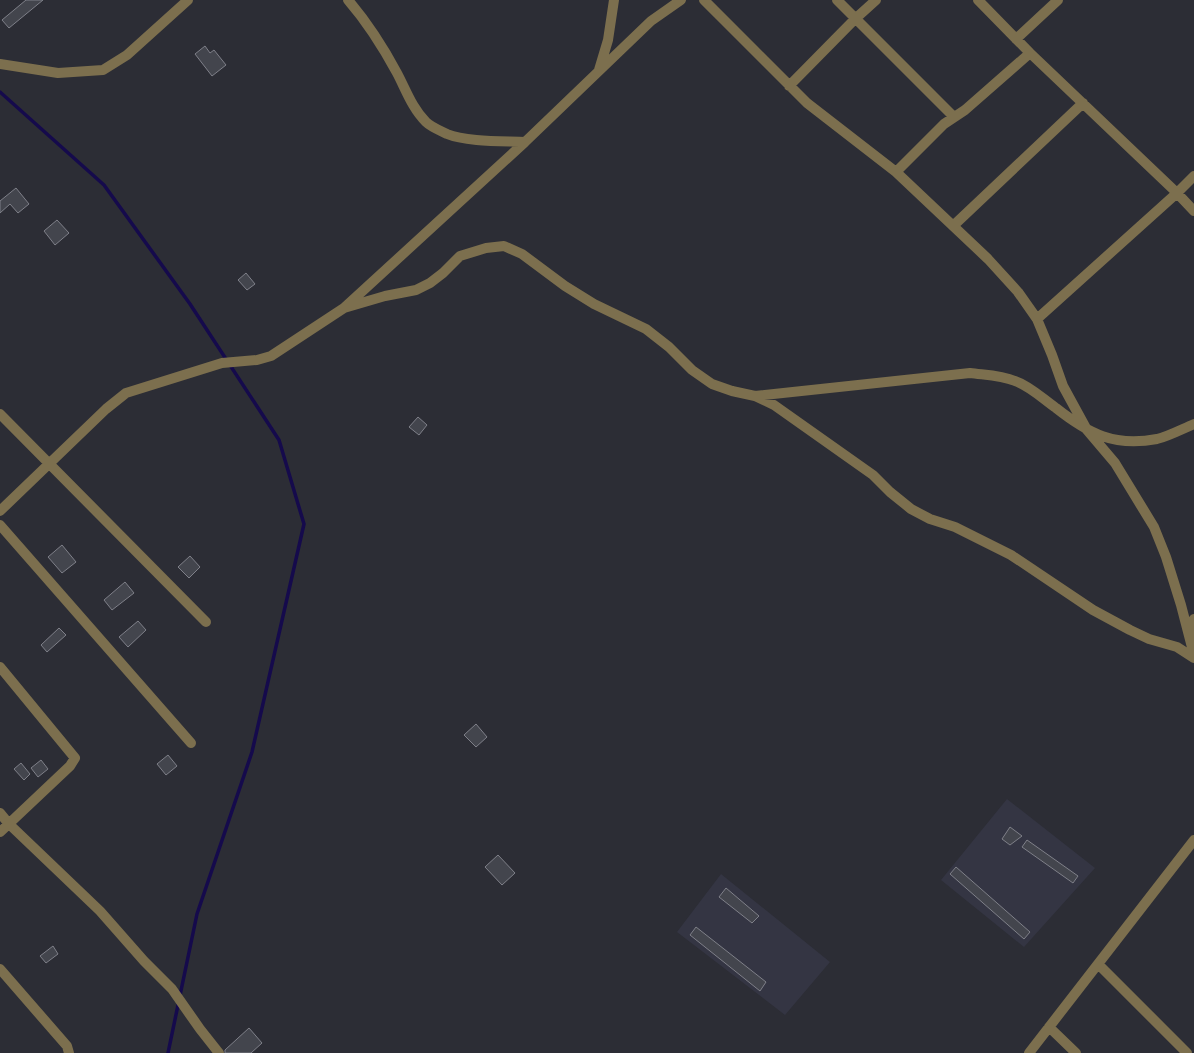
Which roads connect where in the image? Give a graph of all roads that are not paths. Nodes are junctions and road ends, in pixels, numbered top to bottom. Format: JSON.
{"nodes":[{"id":1,"x":188,"y":0,"type":"edge"},
{"id":2,"x":348,"y":0,"type":"edge"},
{"id":3,"x":614,"y":0,"type":"edge"},
{"id":4,"x":681,"y":0,"type":"edge"},
{"id":5,"x":704,"y":0,"type":"edge"},
{"id":6,"x":837,"y":0,"type":"edge"},
{"id":7,"x":876,"y":0,"type":"edge"},
{"id":8,"x":978,"y":0,"type":"edge"},
{"id":9,"x":1058,"y":0,"type":"edge"},
{"id":10,"x":856,"y":19,"type":"junction"},
{"id":11,"x":1016,"y":39,"type":"junction"},
{"id":12,"x":1030,"y":54,"type":"junction"},
{"id":13,"x":0,"y":64,"type":"edge"},
{"id":14,"x":599,"y":70,"type":"junction"},
{"id":15,"x":789,"y":86,"type":"junction"},
{"id":16,"x":1083,"y":103,"type":"junction"},
{"id":17,"x":954,"y":118,"type":"junction"},
{"id":18,"x":525,"y":142,"type":"junction"},
{"id":19,"x":896,"y":172,"type":"junction"},
{"id":20,"x":1194,"y":176,"type":"edge"},
{"id":21,"x":1177,"y":193,"type":"junction"},
{"id":22,"x":1194,"y":211,"type":"edge"},
{"id":23,"x":953,"y":226,"type":"junction"},
{"id":24,"x":344,"y":308,"type":"junction"},
{"id":25,"x":1037,"y":319,"type":"junction"},
{"id":26,"x":755,"y":396,"type":"junction"},
{"id":27,"x":0,"y":414,"type":"edge"},
{"id":28,"x":1194,"y":424,"type":"edge"},
{"id":29,"x":1087,"y":430,"type":"junction"},
{"id":30,"x":50,"y":464,"type":"junction"},
{"id":31,"x":0,"y":511,"type":"edge"},
{"id":32,"x":0,"y":525,"type":"edge"},
{"id":33,"x":1194,"y":619,"type":"edge"},
{"id":34,"x":206,"y":622,"type":"dead end"},
{"id":35,"x":1190,"y":638,"type":"junction"},
{"id":36,"x":1194,"y":656,"type":"edge"},
{"id":37,"x":0,"y":666,"type":"edge"},
{"id":38,"x":191,"y":743,"type":"dead end"},
{"id":39,"x":0,"y":813,"type":"edge"},
{"id":40,"x":9,"y":824,"type":"junction"},
{"id":41,"x":0,"y":832,"type":"edge"},
{"id":42,"x":1194,"y":840,"type":"edge"},
{"id":43,"x":1098,"y":964,"type":"junction"},
{"id":44,"x":0,"y":969,"type":"edge"},
{"id":45,"x":1049,"y":1027,"type":"junction"},
{"id":46,"x":69,"y":1053,"type":"edge"},
{"id":47,"x":219,"y":1053,"type":"edge"},
{"id":48,"x":1029,"y":1053,"type":"edge"},
{"id":49,"x":1076,"y":1053,"type":"edge"},
{"id":50,"x":1188,"y":1053,"type":"edge"}],
"edges":[{"from":1,"to":13,"type":"street"},
{"from":2,"to":18,"type":"street"},
{"from":3,"to":14,"type":"street"},
{"from":4,"to":14,"type":"street"},
{"from":5,"to":15,"type":"street"},
{"from":6,"to":10,"type":"street"},
{"from":7,"to":10,"type":"street"},
{"from":8,"to":11,"type":"street"},
{"from":9,"to":11,"type":"street"},
{"from":10,"to":15,"type":"street"},
{"from":10,"to":17,"type":"street"},
{"from":11,"to":12,"type":"street"},
{"from":12,"to":16,"type":"street"},
{"from":12,"to":17,"type":"street"},
{"from":14,"to":18,"type":"street"},
{"from":15,"to":19,"type":"street"},
{"from":16,"to":21,"type":"street"},
{"from":16,"to":23,"type":"street"},
{"from":17,"to":19,"type":"street"},
{"from":18,"to":24,"type":"street"},
{"from":19,"to":23,"type":"street"},
{"from":20,"to":21,"type":"street"},
{"from":21,"to":22,"type":"street"},
{"from":21,"to":25,"type":"street"},
{"from":23,"to":25,"type":"street"},
{"from":24,"to":26,"type":"street"},
{"from":24,"to":30,"type":"street"},
{"from":25,"to":29,"type":"street"},
{"from":26,"to":29,"type":"street"},
{"from":26,"to":36,"type":"street"},
{"from":27,"to":30,"type":"street"},
{"from":28,"to":29,"type":"street"},
{"from":29,"to":35,"type":"street"},
{"from":30,"to":31,"type":"street"},
{"from":30,"to":34,"type":"street"},
{"from":32,"to":38,"type":"street"},
{"from":33,"to":35,"type":"street"},
{"from":35,"to":36,"type":"street"},
{"from":37,"to":40,"type":"street"},
{"from":39,"to":40,"type":"street"},
{"from":40,"to":41,"type":"street"},
{"from":40,"to":47,"type":"street"},
{"from":42,"to":43,"type":"street"},
{"from":43,"to":45,"type":"street"},
{"from":43,"to":50,"type":"street"},
{"from":44,"to":46,"type":"street"},
{"from":45,"to":48,"type":"street"},
{"from":45,"to":49,"type":"street"}]}
